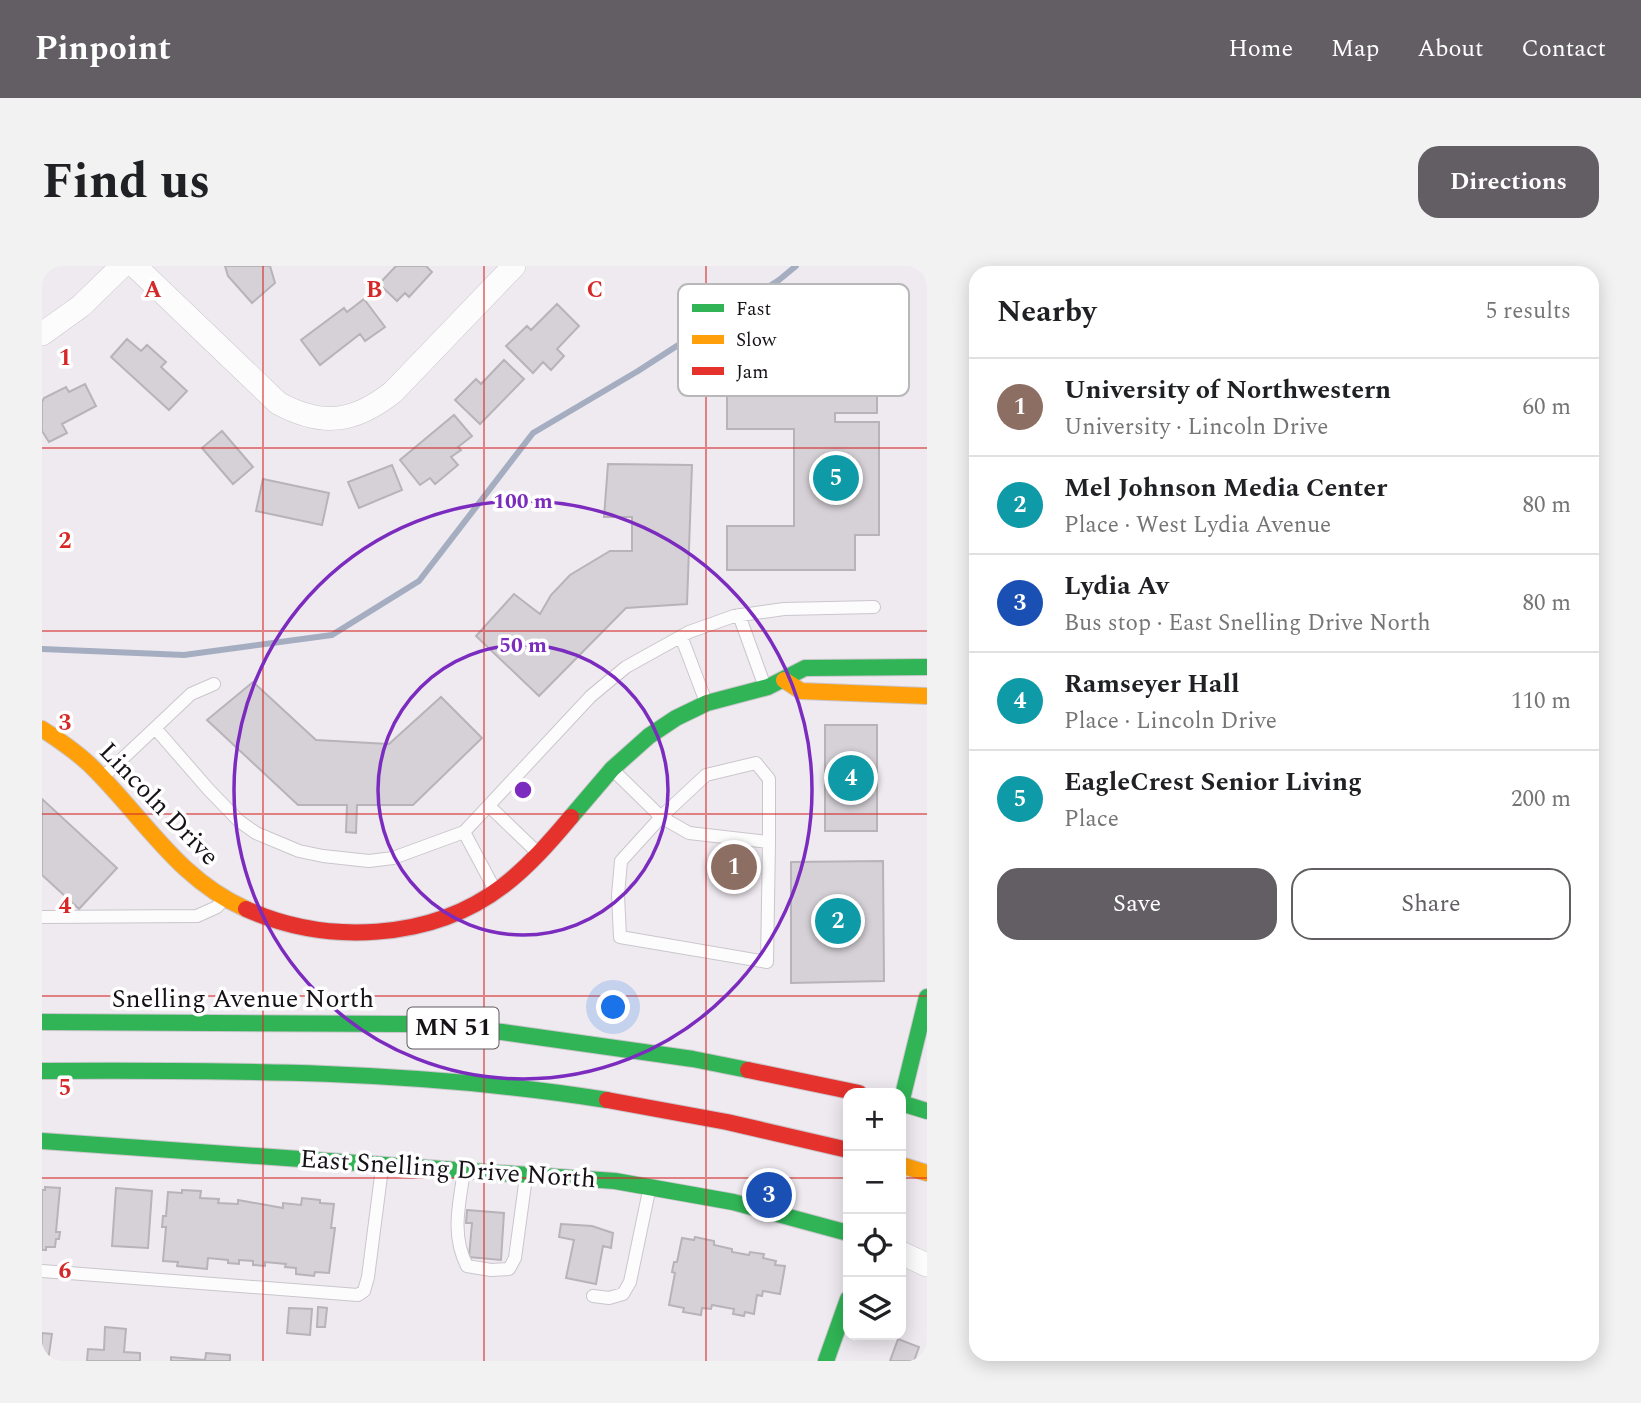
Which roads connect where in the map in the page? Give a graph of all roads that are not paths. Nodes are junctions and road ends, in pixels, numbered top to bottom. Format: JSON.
{"nodes":[{"id":1,"x":122,"y":266,"type":"edge"},
{"id":2,"x":135,"y":266,"type":"edge"},
{"id":3,"x":514,"y":266,"type":"edge"},
{"id":4,"x":42,"y":334,"type":"edge"},
{"id":5,"x":874,"y":607,"type":"dead end"},
{"id":6,"x":739,"y":615,"type":"junction"},
{"id":7,"x":681,"y":636,"type":"junction"},
{"id":8,"x":927,"y":667,"type":"edge"},
{"id":9,"x":784,"y":680,"type":"junction"},
{"id":10,"x":214,"y":684,"type":"dead end"},
{"id":11,"x":765,"y":688,"type":"junction"},
{"id":12,"x":927,"y":696,"type":"edge"},
{"id":13,"x":707,"y":704,"type":"junction"},
{"id":14,"x":155,"y":728,"type":"junction"},
{"id":15,"x":42,"y":729,"type":"edge"},
{"id":16,"x":613,"y":769,"type":"junction"},
{"id":17,"x":102,"y":778,"type":"junction"},
{"id":18,"x":489,"y":806,"type":"junction"},
{"id":19,"x":661,"y":817,"type":"junction"},
{"id":20,"x":464,"y":832,"type":"junction"},
{"id":21,"x":769,"y":842,"type":"junction"},
{"id":22,"x":539,"y":854,"type":"junction"},
{"id":23,"x":495,"y":890,"type":"junction"},
{"id":24,"x":225,"y":899,"type":"junction"},
{"id":25,"x":43,"y":916,"type":"edge"},
{"id":26,"x":927,"y":997,"type":"edge"},
{"id":27,"x":42,"y":1022,"type":"edge"},
{"id":28,"x":42,"y":1071,"type":"edge"},
{"id":29,"x":905,"y":1088,"type":"edge"},
{"id":30,"x":843,"y":1090,"type":"edge"},
{"id":31,"x":906,"y":1105,"type":"edge"},
{"id":32,"x":927,"y":1111,"type":"edge"},
{"id":33,"x":42,"y":1140,"type":"edge"},
{"id":34,"x":843,"y":1149,"type":"edge"},
{"id":35,"x":383,"y":1164,"type":"junction"},
{"id":36,"x":906,"y":1166,"type":"edge"},
{"id":37,"x":464,"y":1170,"type":"junction"},
{"id":38,"x":927,"y":1173,"type":"edge"},
{"id":39,"x":526,"y":1174,"type":"junction"},
{"id":40,"x":650,"y":1186,"type":"junction"},
{"id":41,"x":843,"y":1232,"type":"edge"},
{"id":42,"x":906,"y":1255,"type":"edge"},
{"id":43,"x":927,"y":1265,"type":"edge"},
{"id":44,"x":42,"y":1271,"type":"edge"},
{"id":45,"x":593,"y":1296,"type":"dead end"},
{"id":46,"x":843,"y":1313,"type":"edge"},
{"id":47,"x":826,"y":1361,"type":"edge"}],
"edges":[{"from":1,"to":4,"type":"street"},
{"from":2,"to":3,"type":"street"},
{"from":5,"to":6,"type":"lane"},
{"from":6,"to":7,"type":"lane"},
{"from":6,"to":11,"type":"lane"},
{"from":7,"to":13,"type":"lane"},
{"from":7,"to":18,"type":"lane"},
{"from":8,"to":9,"type":"main road","name":"Lincoln Drive"},
{"from":9,"to":11,"type":"main road","name":"Lincoln Drive"},
{"from":9,"to":12,"type":"main road"},
{"from":10,"to":14,"type":"lane"},
{"from":11,"to":13,"type":"main road","name":"Lincoln Drive"},
{"from":13,"to":16,"type":"main road","name":"Lincoln Drive"},
{"from":14,"to":17,"type":"lane"},
{"from":14,"to":20,"type":"lane"},
{"from":15,"to":17,"type":"main road","name":"Lincoln Drive"},
{"from":16,"to":19,"type":"lane"},
{"from":16,"to":22,"type":"main road","name":"Lincoln Drive"},
{"from":17,"to":24,"type":"main road","name":"Lincoln Drive"},
{"from":18,"to":20,"type":"lane"},
{"from":18,"to":22,"type":"lane"},
{"from":19,"to":21,"type":"lane"},
{"from":19,"to":21,"type":"lane"},
{"from":19,"to":21,"type":"lane"},
{"from":20,"to":23,"type":"lane"},
{"from":22,"to":23,"type":"main road","name":"Lincoln Drive"},
{"from":23,"to":24,"type":"main road","name":"Lincoln Drive"},
{"from":24,"to":25,"type":"lane"},
{"from":26,"to":29,"type":"main road"},
{"from":27,"to":30,"type":"main road","name":"Snelling Avenue North","number":"MN 51"},
{"from":28,"to":34,"type":"main road","number":"MN 51"},
{"from":31,"to":32,"type":"main road"},
{"from":33,"to":35,"type":"main road","name":"East Snelling Drive North"},
{"from":35,"to":37,"type":"main road","name":"East Snelling Drive North"},
{"from":35,"to":44,"type":"lane"},
{"from":36,"to":38,"type":"main road"},
{"from":37,"to":39,"type":"main road","name":"East Snelling Drive North"},
{"from":37,"to":39,"type":"lane"},
{"from":39,"to":40,"type":"main road","name":"East Snelling Drive North"},
{"from":40,"to":41,"type":"main road","name":"East Snelling Drive North"},
{"from":40,"to":45,"type":"lane"},
{"from":42,"to":43,"type":"street"},
{"from":46,"to":47,"type":"main road"}]}
